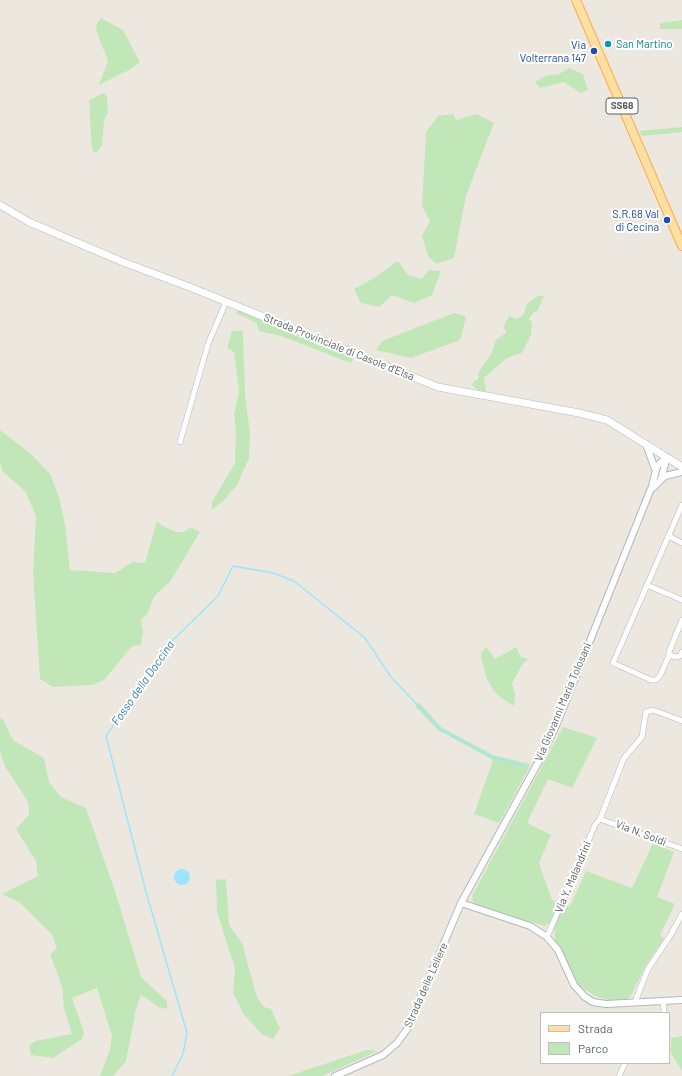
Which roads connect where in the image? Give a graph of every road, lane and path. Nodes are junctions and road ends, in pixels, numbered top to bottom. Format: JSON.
{"nodes":[{"id":1,"x":576,"y":0,"type":"edge"},
{"id":2,"x":0,"y":205,"type":"edge"},
{"id":3,"x":682,"y":246,"type":"edge"},
{"id":4,"x":226,"y":302,"type":"junction"},
{"id":5,"x":180,"y":442,"type":"dead end"},
{"id":6,"x":646,"y":444,"type":"junction"},
{"id":7,"x":667,"y":457,"type":"junction"},
{"id":8,"x":682,"y":467,"type":"edge"},
{"id":9,"x":655,"y":471,"type":"junction"},
{"id":10,"x":682,"y":472,"type":"edge"},
{"id":11,"x":661,"y":479,"type":"junction"},
{"id":12,"x":649,"y":493,"type":"junction"},
{"id":13,"x":682,"y":505,"type":"edge"},
{"id":14,"x":669,"y":536,"type":"junction"},
{"id":15,"x":682,"y":543,"type":"edge"},
{"id":16,"x":647,"y":585,"type":"junction"},
{"id":17,"x":682,"y":600,"type":"edge"},
{"id":18,"x":682,"y":620,"type":"edge"},
{"id":19,"x":669,"y":655,"type":"junction"},
{"id":20,"x":681,"y":657,"type":"edge"},
{"id":21,"x":682,"y":721,"type":"edge"},
{"id":22,"x":600,"y":819,"type":"junction"},
{"id":23,"x":682,"y":849,"type":"edge"},
{"id":24,"x":461,"y":903,"type":"junction"},
{"id":25,"x":682,"y":914,"type":"edge"},
{"id":26,"x":547,"y":937,"type":"junction"},
{"id":27,"x":682,"y":1000,"type":"edge"},
{"id":28,"x":663,"y":1001,"type":"junction"},
{"id":29,"x":635,"y":1002,"type":"junction"},
{"id":30,"x":664,"y":1012,"type":"edge"},
{"id":31,"x":625,"y":1064,"type":"edge"},
{"id":32,"x":335,"y":1076,"type":"edge"},
{"id":33,"x":619,"y":1076,"type":"edge"}],
"edges":[{"from":1,"to":3,"type":"main road","number":"SS68"},
{"from":2,"to":4,"type":"main road","name":"Strada Provinciale di Casole d'Elsa"},
{"from":4,"to":5,"type":"street"},
{"from":4,"to":6,"type":"main road","name":"Strada Provinciale di Casole d'Elsa"},
{"from":6,"to":7,"type":"main road","name":"Strada Provinciale di Casole d'Elsa"},
{"from":6,"to":9,"type":"street"},
{"from":7,"to":8,"type":"main road","name":"Strada Provinciale di Casole d'Elsa"},
{"from":7,"to":9,"type":"street","name":"Via Giovanni Maria Tolosani"},
{"from":7,"to":11,"type":"street","name":"Via Giovanni Maria Tolosani"},
{"from":9,"to":12,"type":"street","name":"Via Giovanni Maria Tolosani"},
{"from":10,"to":11,"type":"street","name":"Via Giovanni Maria Tolosani"},
{"from":11,"to":12,"type":"street","name":"Via Giovanni Maria Tolosani"},
{"from":12,"to":24,"type":"street","name":"Via Giovanni Maria Tolosani"},
{"from":13,"to":14,"type":"street"},
{"from":14,"to":15,"type":"street"},
{"from":14,"to":16,"type":"street"},
{"from":16,"to":17,"type":"street"},
{"from":16,"to":19,"type":"street"},
{"from":18,"to":19,"type":"street"},
{"from":19,"to":20,"type":"street"},
{"from":21,"to":22,"type":"street","name":"Via Y. Malandrini"},
{"from":22,"to":23,"type":"street","name":"Via N. Soldi"},
{"from":22,"to":26,"type":"street","name":"Via Y. Malandrini"},
{"from":24,"to":26,"type":"street"},
{"from":24,"to":32,"type":"street","name":"Strada delle Lellere"},
{"from":25,"to":29,"type":"street"},
{"from":26,"to":29,"type":"street"},
{"from":27,"to":28,"type":"street"},
{"from":28,"to":29,"type":"street"},
{"from":28,"to":30,"type":"street"},
{"from":31,"to":33,"type":"street"}]}
